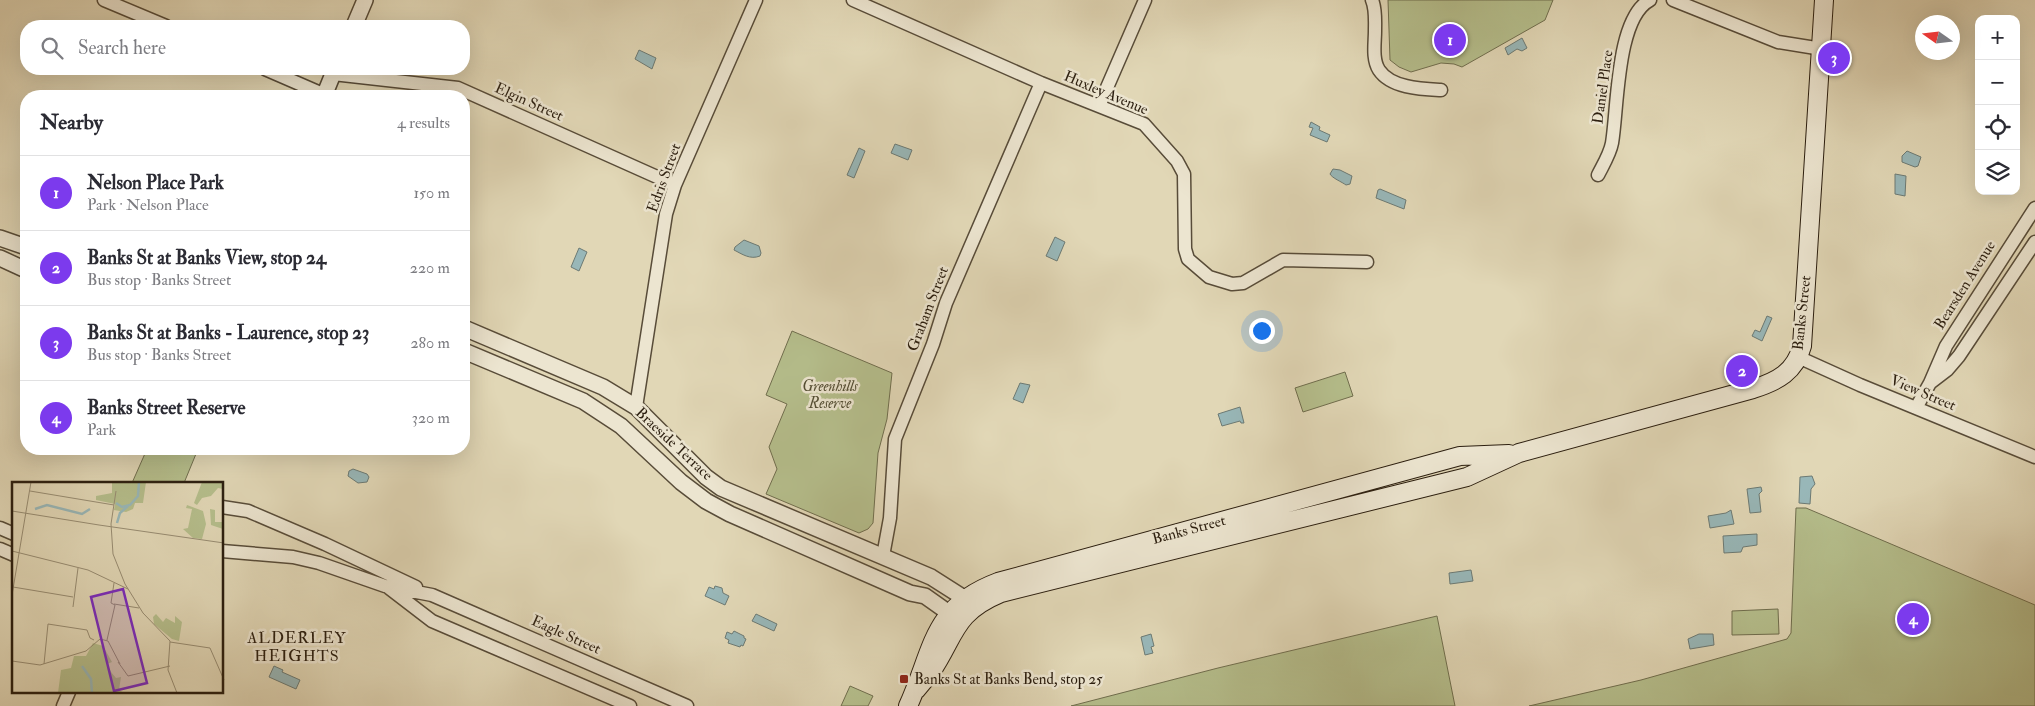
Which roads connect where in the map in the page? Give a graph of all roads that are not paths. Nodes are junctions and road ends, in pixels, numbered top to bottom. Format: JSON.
{"nodes":[{"id":1,"x":104,"y":0,"type":"edge"},
{"id":2,"x":365,"y":0,"type":"edge"},
{"id":3,"x":756,"y":0,"type":"edge"},
{"id":4,"x":853,"y":0,"type":"edge"},
{"id":5,"x":1145,"y":0,"type":"edge"},
{"id":6,"x":1372,"y":0,"type":"edge"},
{"id":7,"x":1673,"y":0,"type":"edge"},
{"id":8,"x":1824,"y":0,"type":"edge"},
{"id":9,"x":1644,"y":1,"type":"edge"},
{"id":10,"x":152,"y":20,"type":"edge"},
{"id":11,"x":357,"y":20,"type":"edge"},
{"id":12,"x":1822,"y":49,"type":"junction"},
{"id":13,"x":279,"y":75,"type":"edge"},
{"id":14,"x":332,"y":75,"type":"edge"},
{"id":15,"x":363,"y":75,"type":"edge"},
{"id":16,"x":1041,"y":83,"type":"junction"},
{"id":17,"x":313,"y":90,"type":"edge"},
{"id":18,"x":326,"y":90,"type":"edge"},
{"id":19,"x":462,"y":90,"type":"edge"},
{"id":20,"x":1441,"y":90,"type":"dead end"},
{"id":21,"x":470,"y":93,"type":"edge"},
{"id":22,"x":1099,"y":106,"type":"junction"},
{"id":23,"x":1598,"y":175,"type":"dead end"},
{"id":24,"x":675,"y":185,"type":"junction"},
{"id":25,"x":2035,"y":208,"type":"edge"},
{"id":26,"x":0,"y":238,"type":"edge"},
{"id":27,"x":2035,"y":242,"type":"edge"},
{"id":28,"x":20,"y":245,"type":"edge"},
{"id":29,"x":0,"y":258,"type":"edge"},
{"id":30,"x":1367,"y":262,"type":"dead end"},
{"id":31,"x":20,"y":267,"type":"edge"},
{"id":32,"x":470,"y":331,"type":"edge"},
{"id":33,"x":470,"y":354,"type":"edge"},
{"id":34,"x":1798,"y":357,"type":"junction"},
{"id":35,"x":1930,"y":383,"type":"junction"},
{"id":36,"x":636,"y":407,"type":"junction"},
{"id":37,"x":1916,"y":408,"type":"junction"},
{"id":38,"x":2035,"y":457,"type":"edge"},
{"id":39,"x":224,"y":507,"type":"edge"},
{"id":40,"x":0,"y":528,"type":"edge"},
{"id":41,"x":12,"y":533,"type":"edge"},
{"id":42,"x":0,"y":549,"type":"edge"},
{"id":43,"x":224,"y":552,"type":"edge"},
{"id":44,"x":12,"y":554,"type":"edge"},
{"id":45,"x":883,"y":556,"type":"junction"},
{"id":46,"x":914,"y":570,"type":"junction"},
{"id":47,"x":385,"y":586,"type":"junction"},
{"id":48,"x":905,"y":590,"type":"junction"},
{"id":49,"x":432,"y":595,"type":"junction"},
{"id":50,"x":959,"y":609,"type":"junction"},
{"id":51,"x":67,"y":694,"type":"edge"},
{"id":52,"x":912,"y":698,"type":"edge"},
{"id":53,"x":63,"y":706,"type":"edge"},
{"id":54,"x":630,"y":706,"type":"edge"},
{"id":55,"x":687,"y":706,"type":"edge"}],
"edges":[{"from":1,"to":10,"type":"street"},
{"from":2,"to":11,"type":"street"},
{"from":3,"to":24,"type":"street","name":"Edris Street"},
{"from":4,"to":16,"type":"street","name":"Huxley Avenue"},
{"from":5,"to":22,"type":"street"},
{"from":6,"to":20,"type":"street"},
{"from":7,"to":12,"type":"street"},
{"from":8,"to":12,"type":"main road","name":"Banks Street"},
{"from":9,"to":23,"type":"street","name":"Daniel Place"},
{"from":12,"to":34,"type":"main road","name":"Banks Street"},
{"from":13,"to":17,"type":"street"},
{"from":14,"to":18,"type":"street"},
{"from":15,"to":19,"type":"street","name":"Elgin Street"},
{"from":16,"to":22,"type":"street","name":"Huxley Avenue"},
{"from":16,"to":45,"type":"street","name":"Graham Street"},
{"from":21,"to":24,"type":"street","name":"Elgin Street"},
{"from":22,"to":30,"type":"street","name":"Huxley Avenue"},
{"from":24,"to":36,"type":"street","name":"Edris Street"},
{"from":25,"to":35,"type":"street","name":"Bearsden Avenue"},
{"from":26,"to":28,"type":"street"},
{"from":27,"to":35,"type":"street","name":"Bearsden Avenue"},
{"from":29,"to":31,"type":"street"},
{"from":32,"to":36,"type":"street","name":"Braeside Terrace"},
{"from":33,"to":48,"type":"street","name":"Braeside Terrace"},
{"from":34,"to":37,"type":"street","name":"View Street"},
{"from":34,"to":50,"type":"main road","name":"Banks Street"},
{"from":35,"to":37,"type":"street","name":"Bearsden Avenue"},
{"from":36,"to":45,"type":"street","name":"Braeside Terrace"},
{"from":37,"to":38,"type":"street","name":"View Street"},
{"from":39,"to":49,"type":"street","name":"Eagle Street"},
{"from":40,"to":41,"type":"street"},
{"from":42,"to":44,"type":"street"},
{"from":43,"to":47,"type":"street","name":"Eagle Street"},
{"from":45,"to":46,"type":"street","name":"Braeside Terrace"},
{"from":46,"to":48,"type":"street"},
{"from":46,"to":50,"type":"street","name":"Braeside Terrace"},
{"from":47,"to":49,"type":"street","name":"Eagle Street"},
{"from":47,"to":54,"type":"street","name":"Eagle Street"},
{"from":48,"to":50,"type":"street","name":"Braeside Terrace"},
{"from":49,"to":55,"type":"street","name":"Eagle Street"},
{"from":50,"to":52,"type":"main road"},
{"from":51,"to":53,"type":"street"}]}
